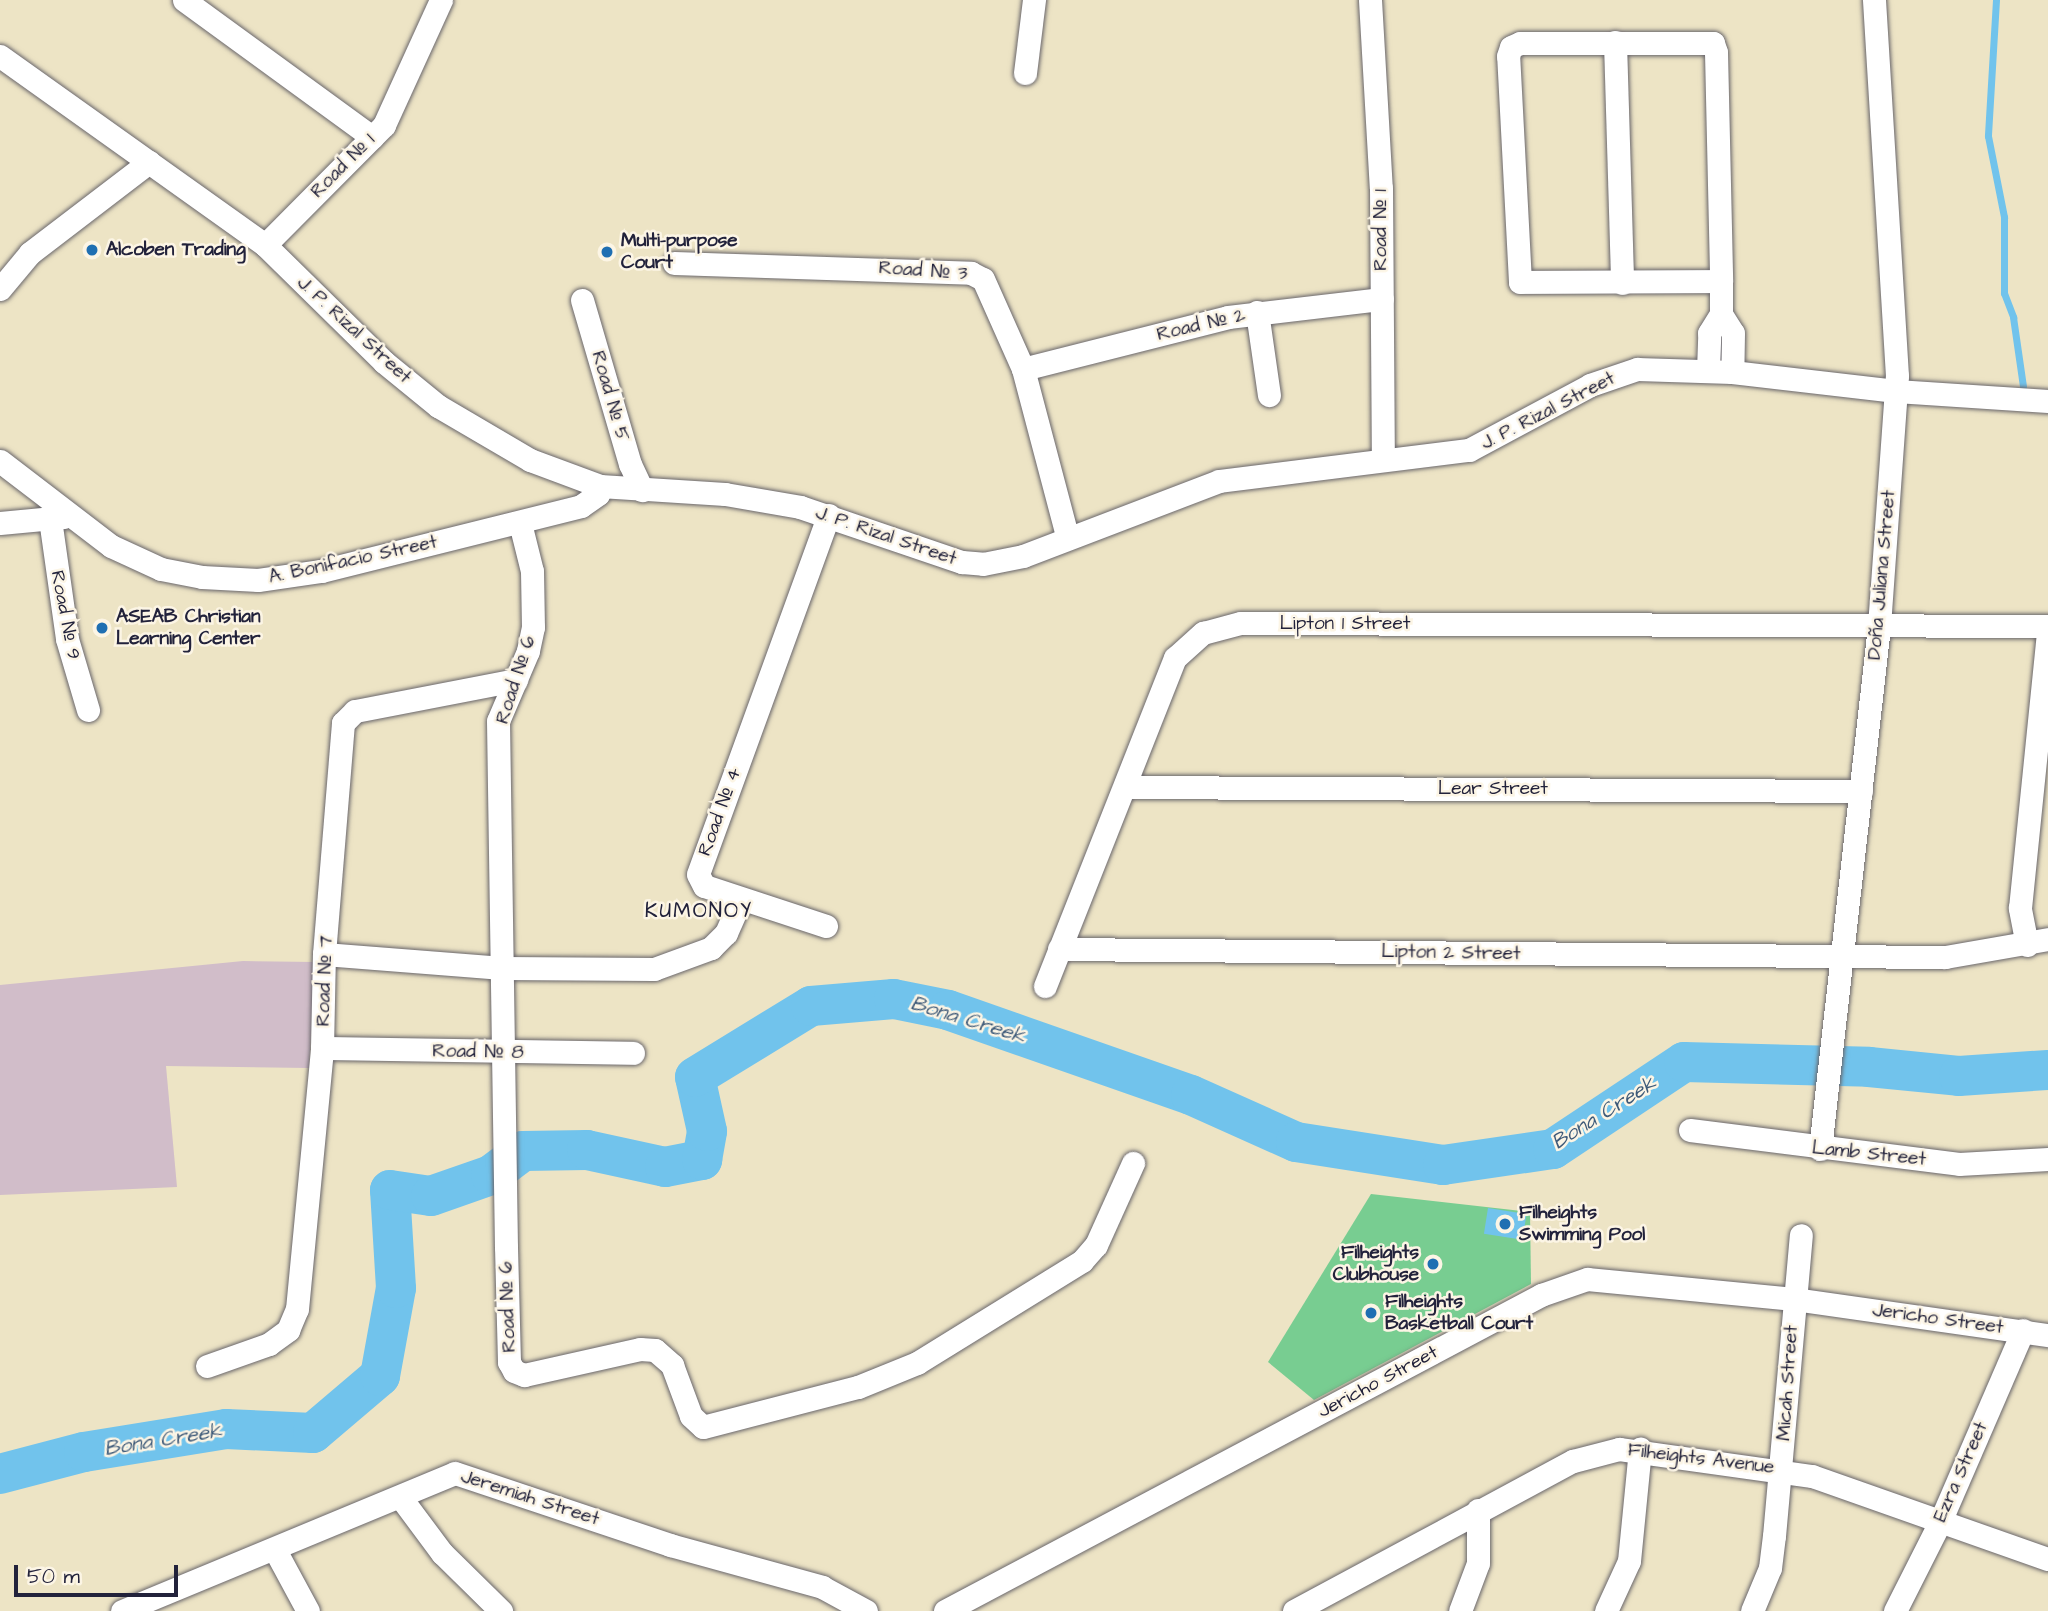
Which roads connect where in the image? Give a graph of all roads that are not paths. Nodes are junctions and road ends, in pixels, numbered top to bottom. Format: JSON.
{"nodes":[{"id":1,"x":184,"y":0,"type":"edge"},
{"id":2,"x":441,"y":0,"type":"edge"},
{"id":3,"x":1034,"y":0,"type":"edge"},
{"id":4,"x":1370,"y":0,"type":"edge"},
{"id":5,"x":1874,"y":0,"type":"edge"},
{"id":6,"x":1615,"y":42,"type":"junction"},
{"id":7,"x":0,"y":56,"type":"edge"},
{"id":8,"x":1025,"y":73,"type":"dead end"},
{"id":9,"x":372,"y":137,"type":"junction"},
{"id":10,"x":149,"y":162,"type":"junction"},
{"id":11,"x":265,"y":245,"type":"junction"},
{"id":12,"x":674,"y":263,"type":"dead end"},
{"id":13,"x":1721,"y":281,"type":"junction"},
{"id":14,"x":1622,"y":283,"type":"junction"},
{"id":15,"x":0,"y":289,"type":"edge"},
{"id":16,"x":1382,"y":299,"type":"junction"},
{"id":17,"x":582,"y":300,"type":"dead end"},
{"id":18,"x":1257,"y":312,"type":"junction"},
{"id":19,"x":1721,"y":314,"type":"junction"},
{"id":20,"x":1023,"y":369,"type":"junction"},
{"id":21,"x":1708,"y":371,"type":"junction"},
{"id":22,"x":1732,"y":372,"type":"junction"},
{"id":23,"x":1896,"y":391,"type":"junction"},
{"id":24,"x":1269,"y":395,"type":"dead end"},
{"id":25,"x":2048,"y":401,"type":"edge"},
{"id":26,"x":1383,"y":460,"type":"junction"},
{"id":27,"x":0,"y":461,"type":"edge"},
{"id":28,"x":600,"y":486,"type":"junction"},
{"id":29,"x":642,"y":490,"type":"junction"},
{"id":30,"x":829,"y":515,"type":"junction"},
{"id":31,"x":59,"y":518,"type":"junction"},
{"id":32,"x":0,"y":523,"type":"edge"},
{"id":33,"x":520,"y":523,"type":"junction"},
{"id":34,"x":1067,"y":536,"type":"junction"},
{"id":35,"x":1879,"y":626,"type":"junction"},
{"id":36,"x":2048,"y":626,"type":"edge"},
{"id":37,"x":2048,"y":632,"type":"edge"},
{"id":38,"x":516,"y":680,"type":"junction"},
{"id":39,"x":88,"y":710,"type":"dead end"},
{"id":40,"x":1125,"y":787,"type":"junction"},
{"id":41,"x":1861,"y":792,"type":"junction"},
{"id":42,"x":741,"y":900,"type":"junction"},
{"id":43,"x":826,"y":926,"type":"dead end"},
{"id":44,"x":2038,"y":942,"type":"edge"},
{"id":45,"x":1059,"y":949,"type":"junction"},
{"id":46,"x":324,"y":954,"type":"junction"},
{"id":47,"x":1842,"y":956,"type":"junction"},
{"id":48,"x":502,"y":968,"type":"junction"},
{"id":49,"x":1045,"y":986,"type":"dead end"},
{"id":50,"x":322,"y":1048,"type":"junction"},
{"id":51,"x":503,"y":1053,"type":"junction"},
{"id":52,"x":633,"y":1053,"type":"dead end"},
{"id":53,"x":1690,"y":1130,"type":"dead end"},
{"id":54,"x":1820,"y":1149,"type":"junction"},
{"id":55,"x":2048,"y":1159,"type":"edge"},
{"id":56,"x":1133,"y":1163,"type":"dead end"},
{"id":57,"x":1801,"y":1235,"type":"dead end"},
{"id":58,"x":1794,"y":1299,"type":"junction"},
{"id":59,"x":2023,"y":1330,"type":"junction"},
{"id":60,"x":2048,"y":1335,"type":"edge"},
{"id":61,"x":207,"y":1366,"type":"dead end"},
{"id":62,"x":1640,"y":1449,"type":"junction"},
{"id":63,"x":1781,"y":1469,"type":"junction"},
{"id":64,"x":401,"y":1498,"type":"junction"},
{"id":65,"x":1478,"y":1510,"type":"junction"},
{"id":66,"x":1940,"y":1522,"type":"junction"},
{"id":67,"x":275,"y":1550,"type":"junction"},
{"id":68,"x":2048,"y":1559,"type":"edge"},
{"id":69,"x":124,"y":1611,"type":"edge"},
{"id":70,"x":308,"y":1611,"type":"edge"},
{"id":71,"x":501,"y":1611,"type":"edge"},
{"id":72,"x":866,"y":1611,"type":"edge"},
{"id":73,"x":945,"y":1611,"type":"edge"},
{"id":74,"x":1294,"y":1611,"type":"edge"},
{"id":75,"x":1460,"y":1611,"type":"edge"},
{"id":76,"x":1606,"y":1611,"type":"edge"},
{"id":77,"x":1752,"y":1611,"type":"edge"},
{"id":78,"x":1895,"y":1611,"type":"edge"}],
"edges":[{"from":1,"to":9,"type":"street"},
{"from":2,"to":9,"type":"street","name":"Road № 1"},
{"from":3,"to":8,"type":"street"},
{"from":4,"to":16,"type":"street","name":"Road № 1"},
{"from":5,"to":23,"type":"street","name":"Doña Juliana Street"},
{"from":6,"to":13,"type":"street"},
{"from":6,"to":14,"type":"street"},
{"from":6,"to":14,"type":"street"},
{"from":7,"to":10,"type":"street","name":"J. P. Rizal Street"},
{"from":9,"to":11,"type":"street","name":"Road № 1"},
{"from":10,"to":11,"type":"street","name":"J. P. Rizal Street"},
{"from":10,"to":15,"type":"street"},
{"from":11,"to":28,"type":"street","name":"J. P. Rizal Street"},
{"from":12,"to":20,"type":"street","name":"Road № 3"},
{"from":13,"to":14,"type":"street"},
{"from":13,"to":19,"type":"street"},
{"from":16,"to":18,"type":"street","name":"Road № 2"},
{"from":16,"to":26,"type":"street","name":"Road № 1"},
{"from":17,"to":29,"type":"street","name":"Road № 5"},
{"from":18,"to":20,"type":"street","name":"Road № 2"},
{"from":18,"to":24,"type":"street"},
{"from":19,"to":21,"type":"street"},
{"from":19,"to":22,"type":"street"},
{"from":20,"to":34,"type":"street","name":"Road № 3"},
{"from":21,"to":22,"type":"street","name":"J. P. Rizal Street"},
{"from":21,"to":26,"type":"street","name":"J. P. Rizal Street"},
{"from":22,"to":23,"type":"street","name":"J. P. Rizal Street"},
{"from":23,"to":25,"type":"street","name":"J. P. Rizal Street"},
{"from":23,"to":35,"type":"street","name":"Doña Juliana Street"},
{"from":26,"to":34,"type":"street","name":"J. P. Rizal Street"},
{"from":27,"to":31,"type":"street","name":"A. Bonifacio Street"},
{"from":28,"to":29,"type":"street","name":"J. P. Rizal Street"},
{"from":28,"to":33,"type":"street","name":"A. Bonifacio Street"},
{"from":29,"to":30,"type":"street","name":"J. P. Rizal Street"},
{"from":30,"to":34,"type":"street","name":"J. P. Rizal Street"},
{"from":30,"to":42,"type":"street","name":"Road № 4"},
{"from":31,"to":32,"type":"street"},
{"from":31,"to":33,"type":"street","name":"A. Bonifacio Street"},
{"from":31,"to":39,"type":"street","name":"Road № 9"},
{"from":33,"to":38,"type":"street","name":"Road № 6"},
{"from":35,"to":36,"type":"street","name":"Lipton 1 Street"},
{"from":35,"to":40,"type":"street","name":"Lipton 1 Street"},
{"from":35,"to":41,"type":"street","name":"Doña Juliana Street"},
{"from":37,"to":44,"type":"street"},
{"from":38,"to":46,"type":"street","name":"Road № 7"},
{"from":38,"to":48,"type":"street","name":"Road № 6"},
{"from":40,"to":41,"type":"street","name":"Lear Street"},
{"from":40,"to":45,"type":"street","name":"Lipton 1 Street"},
{"from":41,"to":47,"type":"street","name":"Doña Juliana Street"},
{"from":42,"to":43,"type":"street"},
{"from":42,"to":48,"type":"street"},
{"from":44,"to":47,"type":"street","name":"Lipton 2 Street"},
{"from":45,"to":47,"type":"street","name":"Lipton 2 Street"},
{"from":45,"to":49,"type":"street","name":"Lipton 1 Street"},
{"from":46,"to":48,"type":"street"},
{"from":46,"to":50,"type":"street","name":"Road № 7"},
{"from":47,"to":54,"type":"street","name":"Doña Juliana Street"},
{"from":48,"to":51,"type":"street","name":"Road № 6"},
{"from":50,"to":51,"type":"street","name":"Road № 8"},
{"from":50,"to":61,"type":"street","name":"Road № 7"},
{"from":51,"to":52,"type":"street","name":"Road № 8"},
{"from":51,"to":56,"type":"street","name":"Road № 6"},
{"from":53,"to":54,"type":"street","name":"Lamb Street"},
{"from":54,"to":55,"type":"street","name":"Lamb Street"},
{"from":57,"to":58,"type":"street","name":"Micah Street"},
{"from":58,"to":59,"type":"street","name":"Jericho Street"},
{"from":58,"to":63,"type":"street","name":"Micah Street"},
{"from":58,"to":73,"type":"street","name":"Jericho Street"},
{"from":59,"to":60,"type":"street","name":"Jericho Street"},
{"from":59,"to":66,"type":"street","name":"Ezra Street"},
{"from":62,"to":63,"type":"street","name":"Filheights Avenue"},
{"from":62,"to":65,"type":"street","name":"Filheights Avenue"},
{"from":62,"to":76,"type":"street"},
{"from":63,"to":66,"type":"street","name":"Filheights Avenue"},
{"from":63,"to":77,"type":"street","name":"Micah Street"},
{"from":64,"to":67,"type":"street","name":"Jeremiah Street"},
{"from":64,"to":71,"type":"street"},
{"from":64,"to":72,"type":"street","name":"Jeremiah Street"},
{"from":65,"to":74,"type":"street","name":"Filheights Avenue"},
{"from":65,"to":75,"type":"street"},
{"from":66,"to":68,"type":"street","name":"Filheights Avenue"},
{"from":66,"to":78,"type":"street","name":"Ezra Street"},
{"from":67,"to":69,"type":"street","name":"Jeremiah Street"},
{"from":67,"to":70,"type":"street"}]}
